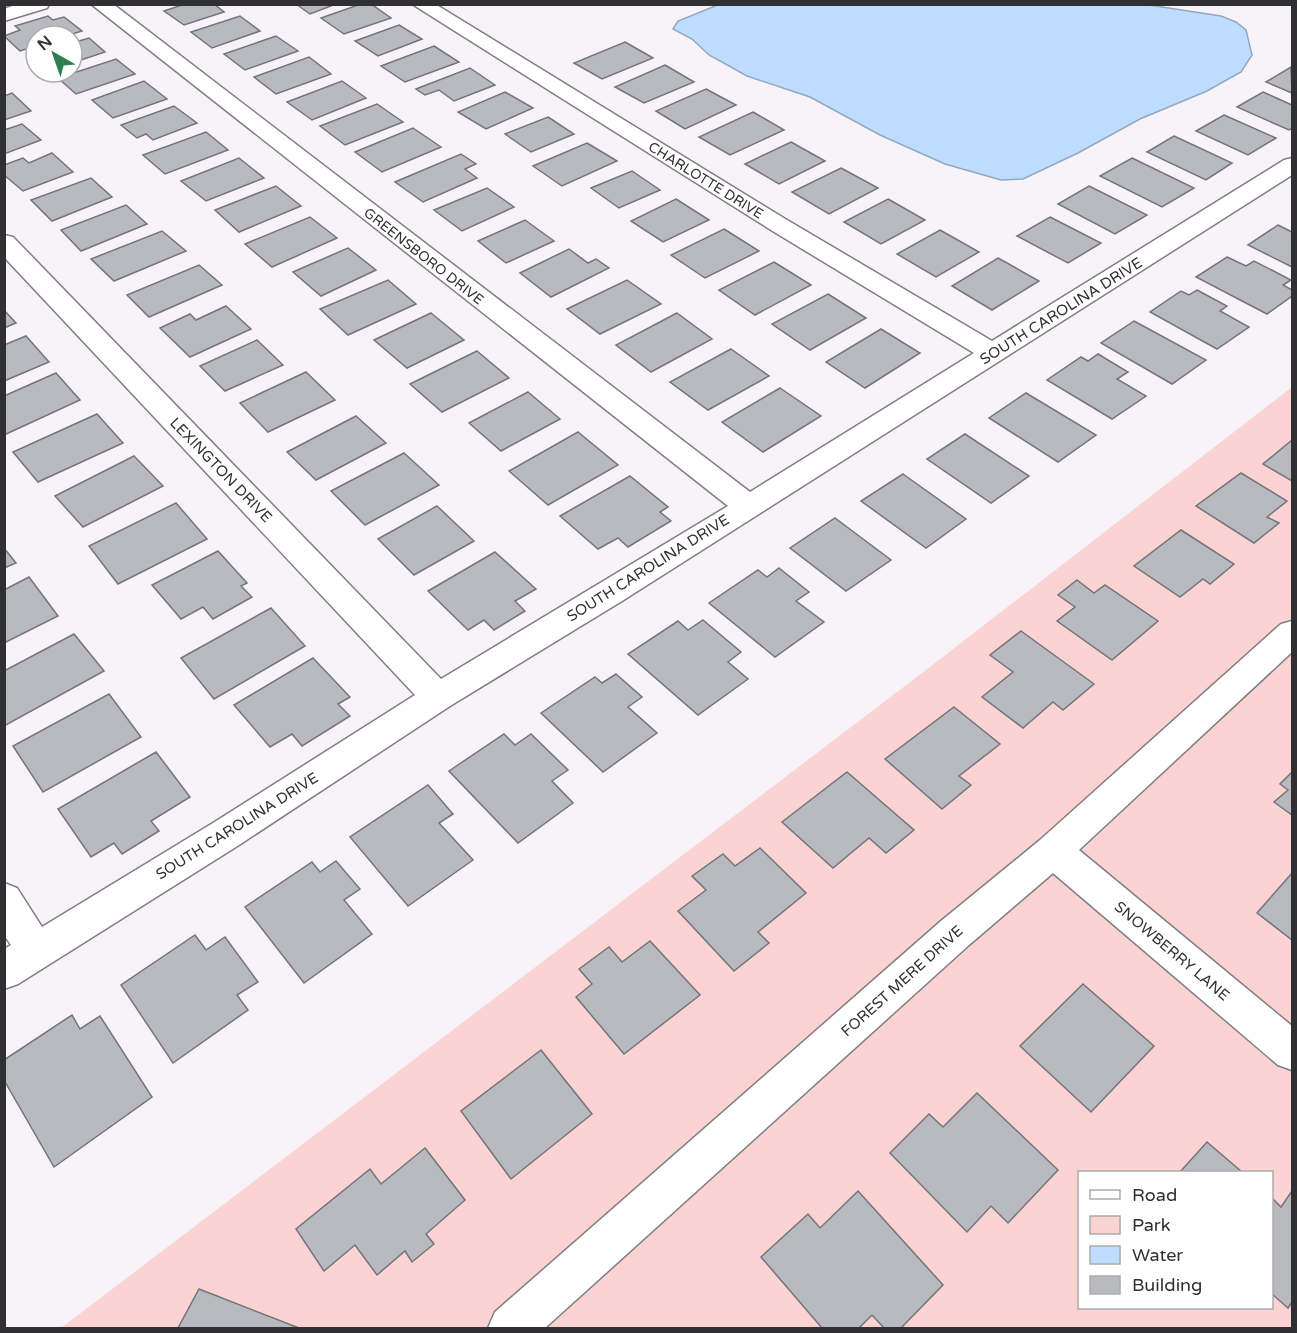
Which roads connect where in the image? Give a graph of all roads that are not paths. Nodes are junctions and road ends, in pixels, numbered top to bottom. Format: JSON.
{"nodes":[{"id":1,"x":40,"y":4,"type":"edge"},
{"id":2,"x":100,"y":4,"type":"edge"},
{"id":3,"x":421,"y":4,"type":"edge"},
{"id":4,"x":4,"y":15,"type":"edge"},
{"id":5,"x":1293,"y":165,"type":"edge"},
{"id":6,"x":4,"y":242,"type":"edge"},
{"id":7,"x":993,"y":353,"type":"junction"},
{"id":8,"x":748,"y":506,"type":"junction"},
{"id":9,"x":1293,"y":633,"type":"edge"},
{"id":10,"x":438,"y":697,"type":"junction"},
{"id":11,"x":1053,"y":851,"type":"junction"},
{"id":12,"x":4,"y":900,"type":"edge"},
{"id":13,"x":36,"y":951,"type":"junction"},
{"id":14,"x":4,"y":971,"type":"edge"},
{"id":15,"x":1293,"y":1051,"type":"edge"},
{"id":16,"x":511,"y":1329,"type":"edge"}],
"edges":[{"from":1,"to":4,"type":"street"},
{"from":2,"to":8,"type":"street","name":"GREENSBORO DRIVE"},
{"from":3,"to":7,"type":"street","name":"CHARLOTTE DRIVE"},
{"from":5,"to":7,"type":"street","name":"SOUTH CAROLINA DRIVE"},
{"from":6,"to":10,"type":"street","name":"LEXINGTON DRIVE"},
{"from":7,"to":8,"type":"street","name":"SOUTH CAROLINA DRIVE"},
{"from":8,"to":10,"type":"street","name":"SOUTH CAROLINA DRIVE"},
{"from":9,"to":11,"type":"street","name":"FOREST MERE DRIVE"},
{"from":10,"to":13,"type":"street","name":"SOUTH CAROLINA DRIVE"},
{"from":11,"to":15,"type":"street","name":"SNOWBERRY LANE"},
{"from":11,"to":16,"type":"street","name":"FOREST MERE DRIVE"},
{"from":12,"to":13,"type":"street"},
{"from":13,"to":14,"type":"street","name":"SOUTH CAROLINA DRIVE"}]}
